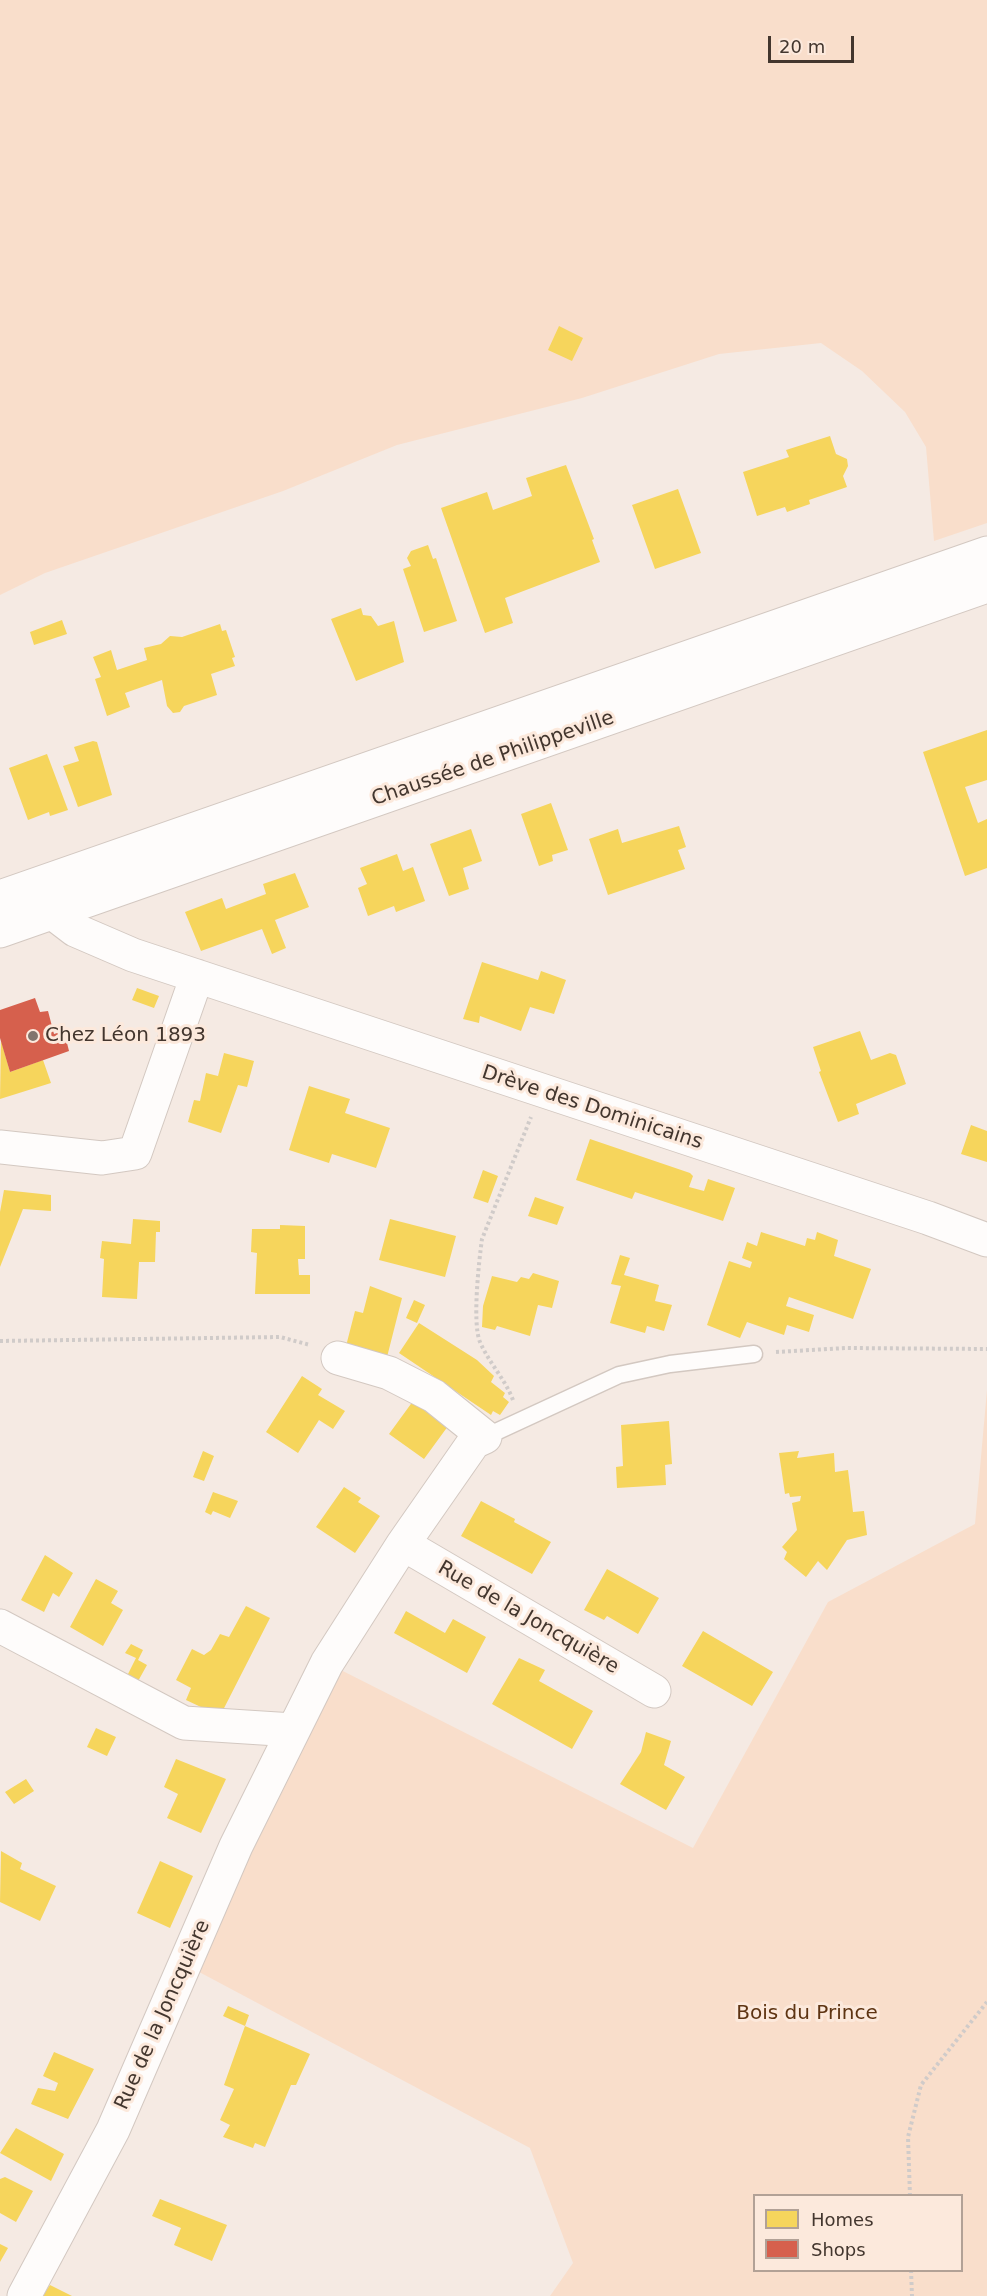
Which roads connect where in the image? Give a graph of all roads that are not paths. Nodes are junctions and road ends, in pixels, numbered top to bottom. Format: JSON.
{"nodes":[{"id":1,"x":987,"y":553,"type":"edge"},
{"id":2,"x":987,"y":586,"type":"edge"},
{"id":3,"x":0,"y":897,"type":"edge"},
{"id":4,"x":54,"y":914,"type":"junction"},
{"id":5,"x":0,"y":931,"type":"edge"},
{"id":6,"x":197,"y":976,"type":"junction"},
{"id":7,"x":0,"y":1147,"type":"edge"},
{"id":8,"x":987,"y":1240,"type":"edge"},
{"id":9,"x":754,"y":1354,"type":"road end"},
{"id":10,"x":338,"y":1358,"type":"road end"},
{"id":11,"x":485,"y":1437,"type":"junction"},
{"id":12,"x":403,"y":1544,"type":"junction"},
{"id":13,"x":0,"y":1626,"type":"edge"},
{"id":14,"x":654,"y":1691,"type":"dead end"},
{"id":15,"x":292,"y":1730,"type":"junction"},
{"id":16,"x":24,"y":2296,"type":"edge"}],
"edges":[{"from":1,"to":3,"type":"street","name":"Chaussée de Philippeville"},
{"from":2,"to":4,"type":"street","name":"Chaussée de Philippeville"},
{"from":4,"to":5,"type":"street","name":"Chaussée de Philippeville"},
{"from":4,"to":6,"type":"street","name":"Drève des Dominicains"},
{"from":6,"to":7,"type":"street"},
{"from":6,"to":8,"type":"street","name":"Drève des Dominicains"},
{"from":9,"to":11,"type":"lane","name":"Rue de la Joncquière"},
{"from":10,"to":11,"type":"street"},
{"from":11,"to":12,"type":"street","name":"Rue de la Joncquière"},
{"from":12,"to":14,"type":"street","name":"Rue de la Joncquière"},
{"from":12,"to":15,"type":"street","name":"Rue de la Joncquière"},
{"from":13,"to":15,"type":"street"},
{"from":15,"to":16,"type":"street","name":"Rue de la Joncquière"}]}
